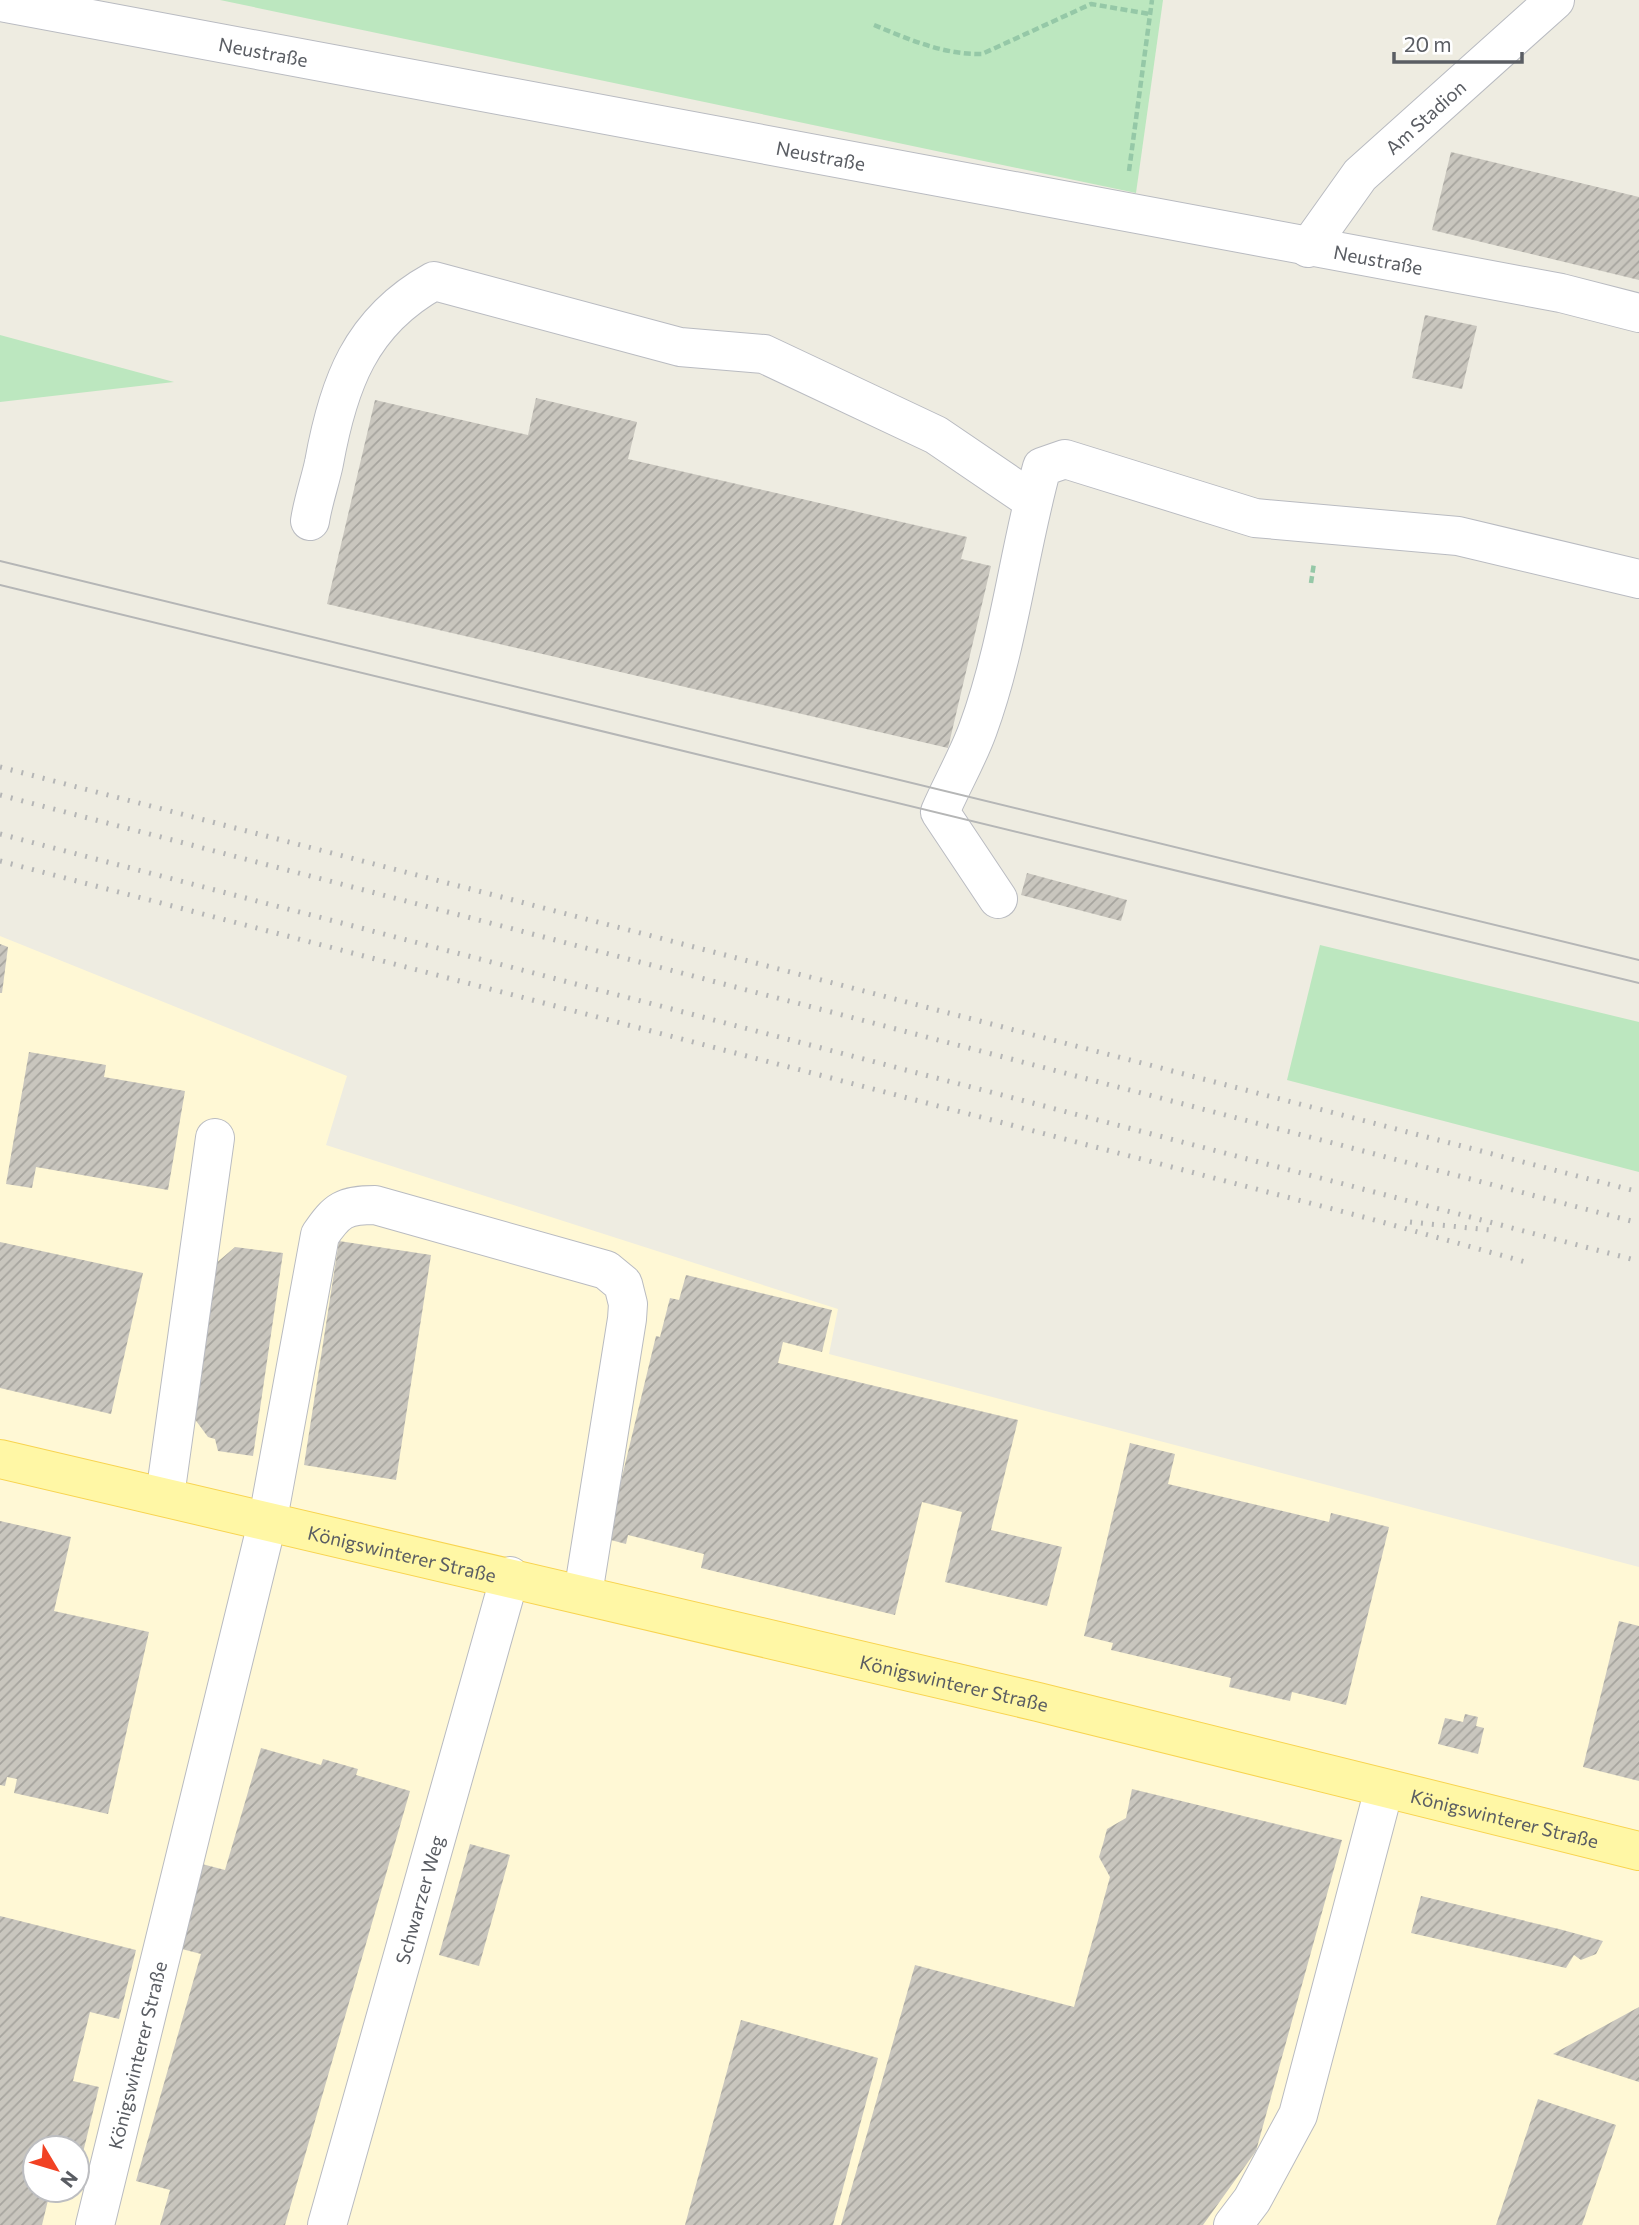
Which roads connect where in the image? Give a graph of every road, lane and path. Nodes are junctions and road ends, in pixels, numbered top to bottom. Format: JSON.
{"nodes":[{"id":1,"x":1152,"y":0,"type":"edge"},
{"id":2,"x":1555,"y":0,"type":"edge"},
{"id":3,"x":0,"y":2,"type":"edge"},
{"id":4,"x":1150,"y":14,"type":"junction"},
{"id":5,"x":873,"y":25,"type":"dead end"},
{"id":6,"x":1124,"y":213,"type":"junction"},
{"id":7,"x":1308,"y":248,"type":"junction"},
{"id":8,"x":1639,"y":313,"type":"edge"},
{"id":9,"x":1033,"y":501,"type":"junction"},
{"id":10,"x":310,"y":521,"type":"dead end"},
{"id":11,"x":1639,"y":579,"type":"edge"},
{"id":12,"x":998,"y":899,"type":"dead end"},
{"id":13,"x":215,"y":1138,"type":"dead end"},
{"id":14,"x":0,"y":1458,"type":"edge"},
{"id":15,"x":164,"y":1496,"type":"junction"},
{"id":16,"x":268,"y":1519,"type":"junction"},
{"id":17,"x":510,"y":1576,"type":"junction"},
{"id":18,"x":583,"y":1594,"type":"junction"},
{"id":19,"x":1384,"y":1788,"type":"junction"},
{"id":20,"x":1639,"y":1851,"type":"edge"},
{"id":21,"x":95,"y":2225,"type":"edge"},
{"id":22,"x":327,"y":2225,"type":"edge"},
{"id":23,"x":1233,"y":2225,"type":"edge"}],
"edges":[{"from":1,"to":4,"type":"path"},
{"from":2,"to":7,"type":"street","name":"Am Stadion"},
{"from":3,"to":6,"type":"street","name":"Neustraße"},
{"from":4,"to":5,"type":"path"},
{"from":4,"to":6,"type":"path"},
{"from":6,"to":7,"type":"street","name":"Neustraße"},
{"from":7,"to":8,"type":"street","name":"Neustraße"},
{"from":9,"to":10,"type":"street"},
{"from":9,"to":11,"type":"street"},
{"from":9,"to":12,"type":"street"},
{"from":13,"to":15,"type":"street"},
{"from":14,"to":15,"type":"main road","name":"Königswinterer Straße"},
{"from":15,"to":16,"type":"main road","name":"Königswinterer Straße"},
{"from":16,"to":17,"type":"main road","name":"Königswinterer Straße"},
{"from":16,"to":18,"type":"street"},
{"from":16,"to":21,"type":"street","name":"Königswinterer Straße"},
{"from":17,"to":18,"type":"main road","name":"Königswinterer Straße"},
{"from":17,"to":22,"type":"street","name":"Schwarzer Weg"},
{"from":18,"to":19,"type":"main road","name":"Königswinterer Straße"},
{"from":19,"to":20,"type":"main road","name":"Königswinterer Straße"},
{"from":19,"to":23,"type":"street"}]}
